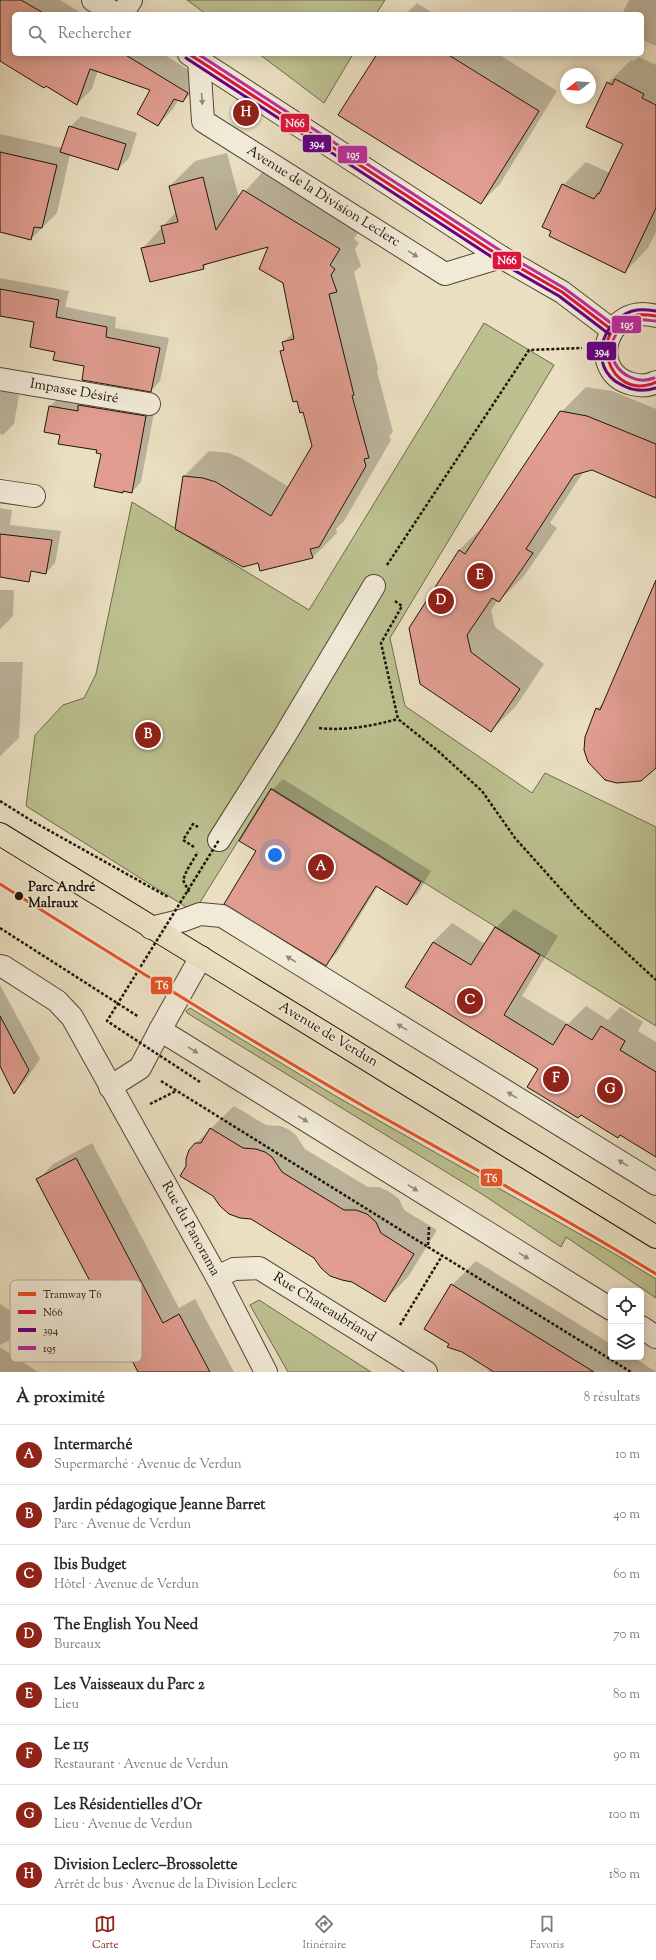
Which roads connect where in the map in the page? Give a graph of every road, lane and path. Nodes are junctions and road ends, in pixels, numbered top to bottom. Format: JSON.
{"nodes":[{"id":1,"x":93,"y":0,"type":"edge"},
{"id":2,"x":131,"y":0,"type":"edge"},
{"id":3,"x":113,"y":12,"type":"edge"},
{"id":4,"x":123,"y":12,"type":"edge"},
{"id":5,"x":194,"y":57,"type":"edge"},
{"id":6,"x":502,"y":257,"type":"junction"},
{"id":7,"x":656,"y":315,"type":"edge"},
{"id":8,"x":609,"y":338,"type":"junction"},
{"id":9,"x":0,"y":379,"type":"edge"},
{"id":10,"x":656,"y":382,"type":"edge"},
{"id":11,"x":149,"y":404,"type":"dead end"},
{"id":12,"x":0,"y":491,"type":"edge"},
{"id":13,"x":34,"y":496,"type":"dead end"},
{"id":14,"x":374,"y":586,"type":"junction"},
{"id":15,"x":398,"y":719,"type":"junction"},
{"id":16,"x":293,"y":720,"type":"junction"},
{"id":17,"x":0,"y":834,"type":"edge"},
{"id":18,"x":219,"y":840,"type":"joint"},
{"id":19,"x":0,"y":928,"type":"edge"},
{"id":20,"x":151,"y":928,"type":"junction"},
{"id":21,"x":201,"y":957,"type":"junction"},
{"id":22,"x":0,"y":966,"type":"edge"},
{"id":23,"x":656,"y":980,"type":"edge"},
{"id":24,"x":160,"y":1030,"type":"junction"},
{"id":25,"x":207,"y":1086,"type":"dead end"},
{"id":26,"x":110,"y":1088,"type":"junction"},
{"id":27,"x":176,"y":1091,"type":"dead end"},
{"id":28,"x":656,"y":1184,"type":"edge"},
{"id":29,"x":429,"y":1221,"type":"dead end"},
{"id":30,"x":656,"y":1237,"type":"edge"},
{"id":31,"x":428,"y":1247,"type":"junction"},
{"id":32,"x":442,"y":1256,"type":"junction"},
{"id":33,"x":217,"y":1277,"type":"junction"},
{"id":34,"x":608,"y":1307,"type":"edge"},
{"id":35,"x":644,"y":1329,"type":"edge"},
{"id":36,"x":656,"y":1337,"type":"edge"},
{"id":37,"x":386,"y":1347,"type":"junction"},
{"id":38,"x":266,"y":1372,"type":"edge"},
{"id":39,"x":426,"y":1372,"type":"edge"},
{"id":40,"x":631,"y":1372,"type":"edge"}],
"edges":[{"from":1,"to":3,"type":"street"},
{"from":2,"to":4,"type":"street"},
{"from":5,"to":6,"type":"street","name":"Avenue de la Division Leclerc"},
{"from":5,"to":6,"type":"street","name":"Avenue de la Division Leclerc","one_way":true},
{"from":6,"to":8,"type":"street","name":"Avenue de la Division Leclerc"},
{"from":7,"to":8,"type":"street"},
{"from":8,"to":10,"type":"street"},
{"from":8,"to":14,"type":"path"},
{"from":9,"to":11,"type":"street","name":"Impasse Désiré"},
{"from":12,"to":13,"type":"street"},
{"from":14,"to":15,"type":"path"},
{"from":14,"to":16,"type":"street"},
{"from":15,"to":16,"type":"path"},
{"from":15,"to":23,"type":"path"},
{"from":16,"to":18,"type":"street"},
{"from":17,"to":20,"type":"main road","name":"Avenue de Verdun"},
{"from":18,"to":25,"type":"path","bridge":true},
{"from":19,"to":24,"type":"path"},
{"from":20,"to":21,"type":"main road","name":"Avenue de Verdun"},
{"from":28,"to":20,"type":"street","one_way":true},
{"from":21,"to":24,"type":"street"},
{"from":21,"to":30,"type":"main road","name":"Avenue de Verdun"},
{"from":22,"to":26,"type":"street","name":"Rue du Panorama"},
{"from":24,"to":26,"type":"street"},
{"from":24,"to":34,"type":"street","one_way":true},
{"from":26,"to":33,"type":"street","name":"Rue du Panorama"},
{"from":27,"to":31,"type":"path"},
{"from":29,"to":31,"type":"path"},
{"from":31,"to":32,"type":"path"},
{"from":32,"to":37,"type":"path"},
{"from":32,"to":40,"type":"path"},
{"from":33,"to":37,"type":"street","name":"Rue Chateaubriand"},
{"from":33,"to":38,"type":"street","name":"Rue du Panorama"},
{"from":35,"to":36,"type":"street"},
{"from":37,"to":39,"type":"street","name":"Rue Chateaubriand"}]}
